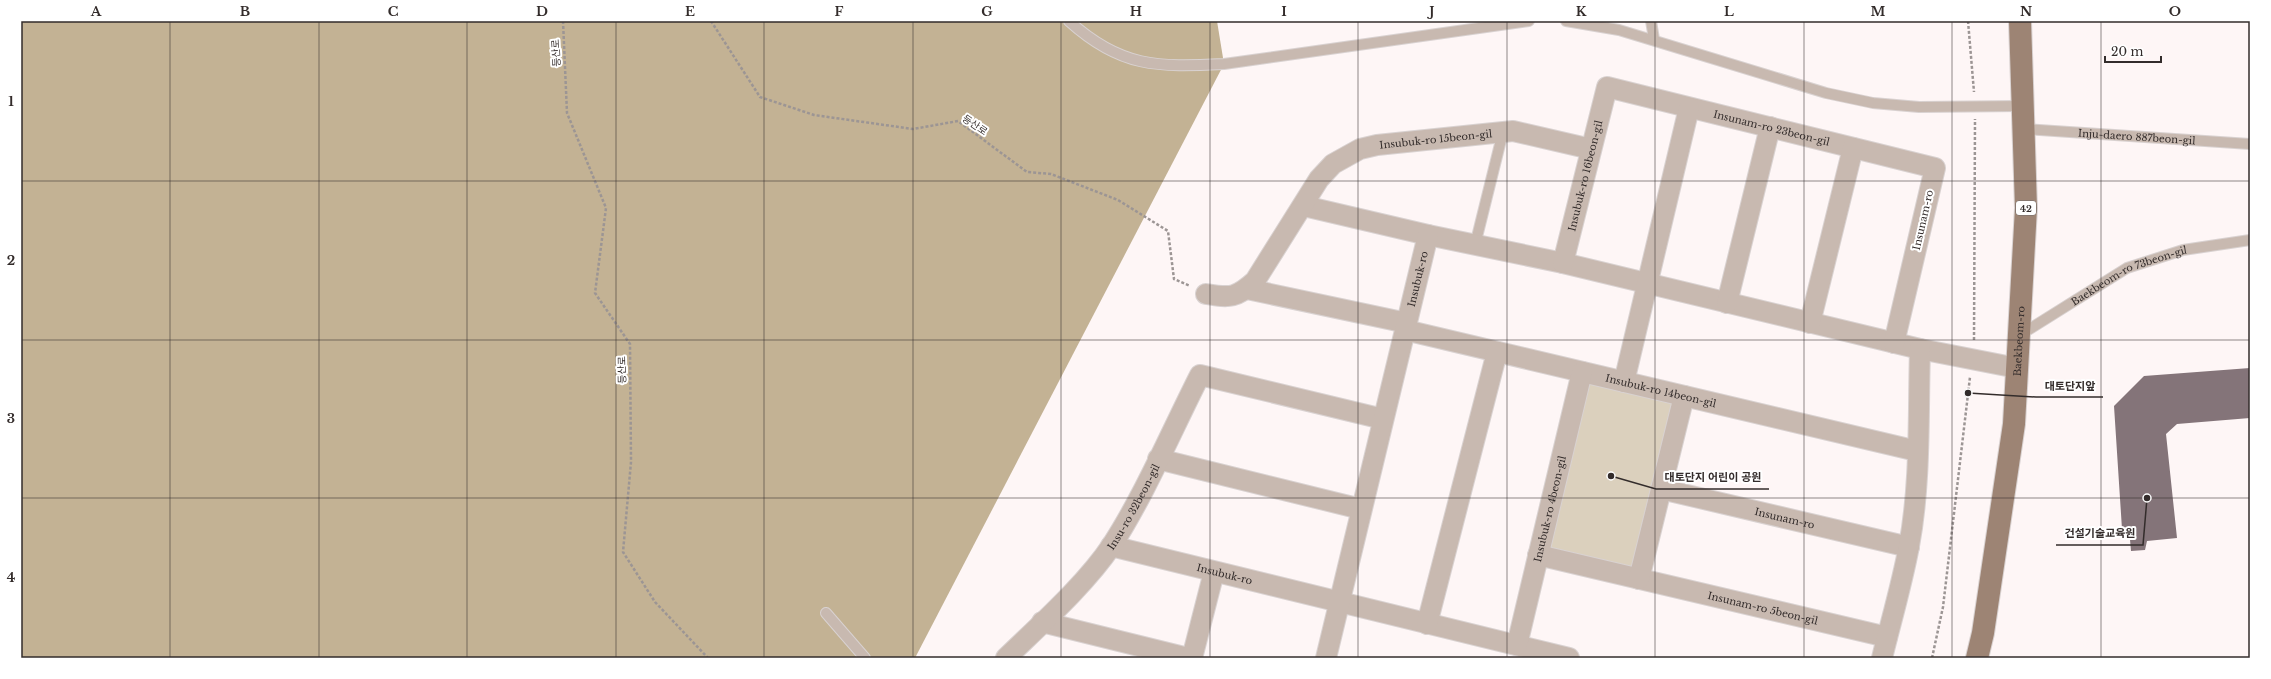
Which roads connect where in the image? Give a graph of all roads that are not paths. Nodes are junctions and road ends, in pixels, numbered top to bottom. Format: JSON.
{"nodes":[{"id":1,"x":1069,"y":21,"type":"edge"},
{"id":2,"x":1530,"y":21,"type":"edge"},
{"id":3,"x":1566,"y":21,"type":"edge"},
{"id":4,"x":1651,"y":21,"type":"edge"},
{"id":5,"x":2020,"y":21,"type":"edge"},
{"id":6,"x":1654,"y":39,"type":"junction"},
{"id":7,"x":1607,"y":87,"type":"joint"},
{"id":8,"x":2023,"y":106,"type":"junction"},
{"id":9,"x":1689,"y":108,"type":"junction"},
{"id":10,"x":1770,"y":127,"type":"junction"},
{"id":11,"x":2023,"y":129,"type":"junction"},
{"id":12,"x":1503,"y":132,"type":"junction"},
{"id":13,"x":2250,"y":144,"type":"edge"},
{"id":14,"x":1853,"y":148,"type":"junction"},
{"id":15,"x":1591,"y":149,"type":"junction"},
{"id":16,"x":1935,"y":168,"type":"joint"},
{"id":17,"x":1304,"y":206,"type":"junction"},
{"id":18,"x":1428,"y":235,"type":"junction"},
{"id":19,"x":2250,"y":240,"type":"edge"},
{"id":20,"x":1475,"y":245,"type":"junction"},
{"id":21,"x":1563,"y":263,"type":"junction"},
{"id":22,"x":1648,"y":284,"type":"junction"},
{"id":23,"x":1247,"y":289,"type":"junction"},
{"id":24,"x":1206,"y":294,"type":"road end"},
{"id":25,"x":1727,"y":303,"type":"junction"},
{"id":26,"x":1810,"y":323,"type":"junction"},
{"id":27,"x":1406,"y":327,"type":"junction"},
{"id":28,"x":2019,"y":337,"type":"junction"},
{"id":29,"x":1894,"y":343,"type":"junction"},
{"id":30,"x":1920,"y":350,"type":"junction"},
{"id":31,"x":1497,"y":352,"type":"junction"},
{"id":32,"x":2017,"y":368,"type":"junction"},
{"id":33,"x":1582,"y":372,"type":"junction"},
{"id":34,"x":1624,"y":382,"type":"junction"},
{"id":35,"x":1684,"y":396,"type":"junction"},
{"id":36,"x":1383,"y":419,"type":"junction"},
{"id":37,"x":1918,"y":451,"type":"junction"},
{"id":38,"x":1158,"y":459,"type":"junction"},
{"id":39,"x":1661,"y":489,"type":"junction"},
{"id":40,"x":1361,"y":509,"type":"junction"},
{"id":41,"x":1111,"y":546,"type":"junction"},
{"id":42,"x":1909,"y":547,"type":"junction"},
{"id":43,"x":1538,"y":555,"type":"junction"},
{"id":44,"x":1214,"y":572,"type":"junction"},
{"id":45,"x":1639,"y":579,"type":"junction"},
{"id":46,"x":1339,"y":602,"type":"junction"},
{"id":47,"x":826,"y":613,"type":"dead end"},
{"id":48,"x":1042,"y":622,"type":"junction"},
{"id":49,"x":1427,"y":624,"type":"junction"},
{"id":50,"x":1887,"y":637,"type":"junction"},
{"id":51,"x":1517,"y":645,"type":"junction"},
{"id":52,"x":865,"y":658,"type":"edge"},
{"id":53,"x":1006,"y":658,"type":"edge"},
{"id":54,"x":1188,"y":658,"type":"edge"},
{"id":55,"x":1192,"y":658,"type":"edge"},
{"id":56,"x":1326,"y":658,"type":"edge"},
{"id":57,"x":1569,"y":658,"type":"edge"},
{"id":58,"x":1882,"y":658,"type":"edge"},
{"id":59,"x":1977,"y":658,"type":"edge"}],
"edges":[{"from":1,"to":2,"type":"lane"},
{"from":3,"to":6,"type":"lane"},
{"from":4,"to":6,"type":"lane"},
{"from":5,"to":8,"type":"main road","name":"Baekbeom-ro","number":"42"},
{"from":6,"to":8,"type":"lane"},
{"from":7,"to":9,"type":"street","name":"Insunam-ro 23beon-gil"},
{"from":7,"to":15,"type":"street","name":"Insubuk-ro 16beon-gil"},
{"from":8,"to":11,"type":"main road","name":"Baekbeom-ro","number":"42"},
{"from":9,"to":10,"type":"street","name":"Insunam-ro 23beon-gil"},
{"from":9,"to":22,"type":"street"},
{"from":10,"to":14,"type":"street","name":"Insunam-ro 23beon-gil"},
{"from":10,"to":25,"type":"street"},
{"from":11,"to":13,"type":"lane","name":"Inju-daero 887beon-gil"},
{"from":11,"to":28,"type":"main road","name":"Baekbeom-ro","number":"42"},
{"from":12,"to":15,"type":"street","name":"Insubuk-ro 15beon-gil"},
{"from":12,"to":17,"type":"street","name":"Insubuk-ro 15beon-gil"},
{"from":12,"to":20,"type":"lane"},
{"from":14,"to":16,"type":"street","name":"Insunam-ro 23beon-gil"},
{"from":14,"to":26,"type":"street"},
{"from":15,"to":21,"type":"street","name":"Insubuk-ro 16beon-gil"},
{"from":16,"to":29,"type":"street","name":"Insunam-ro"},
{"from":17,"to":18,"type":"street"},
{"from":17,"to":23,"type":"street","name":"Insubuk-ro 15beon-gil"},
{"from":18,"to":20,"type":"street"},
{"from":18,"to":27,"type":"street","name":"Insubuk-ro"},
{"from":19,"to":28,"type":"lane","name":"Baekbeom-ro 73beon-gil"},
{"from":20,"to":21,"type":"street"},
{"from":21,"to":22,"type":"street"},
{"from":22,"to":25,"type":"street"},
{"from":22,"to":34,"type":"street"},
{"from":23,"to":24,"type":"street","name":"Insubuk-ro 15beon-gil"},
{"from":23,"to":27,"type":"street"},
{"from":25,"to":26,"type":"street"},
{"from":26,"to":29,"type":"street"},
{"from":27,"to":31,"type":"street","name":"Insubuk-ro 14beon-gil"},
{"from":27,"to":36,"type":"street","name":"Insubuk-ro"},
{"from":28,"to":32,"type":"main road","name":"Baekbeom-ro","number":"42"},
{"from":29,"to":30,"type":"street"},
{"from":30,"to":32,"type":"street"},
{"from":30,"to":37,"type":"street"},
{"from":31,"to":33,"type":"street","name":"Insubuk-ro 14beon-gil"},
{"from":31,"to":49,"type":"street"},
{"from":32,"to":59,"type":"main road","name":"Baekbeom-ro","number":"42"},
{"from":33,"to":34,"type":"street","name":"Insubuk-ro 14beon-gil"},
{"from":33,"to":43,"type":"street","name":"Insubuk-ro 4beon-gil"},
{"from":34,"to":35,"type":"street","name":"Insubuk-ro 14beon-gil"},
{"from":35,"to":37,"type":"street","name":"Insubuk-ro 14beon-gil"},
{"from":35,"to":39,"type":"street"},
{"from":36,"to":38,"type":"street","name":"Insu-ro 32beon-gil"},
{"from":36,"to":40,"type":"street","name":"Insubuk-ro"},
{"from":37,"to":42,"type":"street"},
{"from":38,"to":40,"type":"street"},
{"from":38,"to":41,"type":"street","name":"Insu-ro 32beon-gil"},
{"from":39,"to":42,"type":"street","name":"Insunam-ro"},
{"from":39,"to":45,"type":"street"},
{"from":40,"to":46,"type":"street","name":"Insubuk-ro"},
{"from":41,"to":44,"type":"street","name":"Insubuk-ro"},
{"from":41,"to":48,"type":"street","name":"Insu-ro 32beon-gil"},
{"from":42,"to":50,"type":"street"},
{"from":43,"to":45,"type":"street","name":"Insunam-ro 5beon-gil"},
{"from":43,"to":51,"type":"street","name":"Insubuk-ro 4beon-gil"},
{"from":44,"to":46,"type":"street","name":"Insubuk-ro"},
{"from":44,"to":55,"type":"street"},
{"from":45,"to":50,"type":"street","name":"Insunam-ro 5beon-gil"},
{"from":46,"to":49,"type":"street"},
{"from":46,"to":56,"type":"street","name":"Insubuk-ro"},
{"from":47,"to":52,"type":"lane"},
{"from":48,"to":53,"type":"street","name":"Insu-ro 32beon-gil"},
{"from":48,"to":54,"type":"street"},
{"from":49,"to":51,"type":"street"},
{"from":50,"to":58,"type":"street"},
{"from":51,"to":57,"type":"street"}]}
